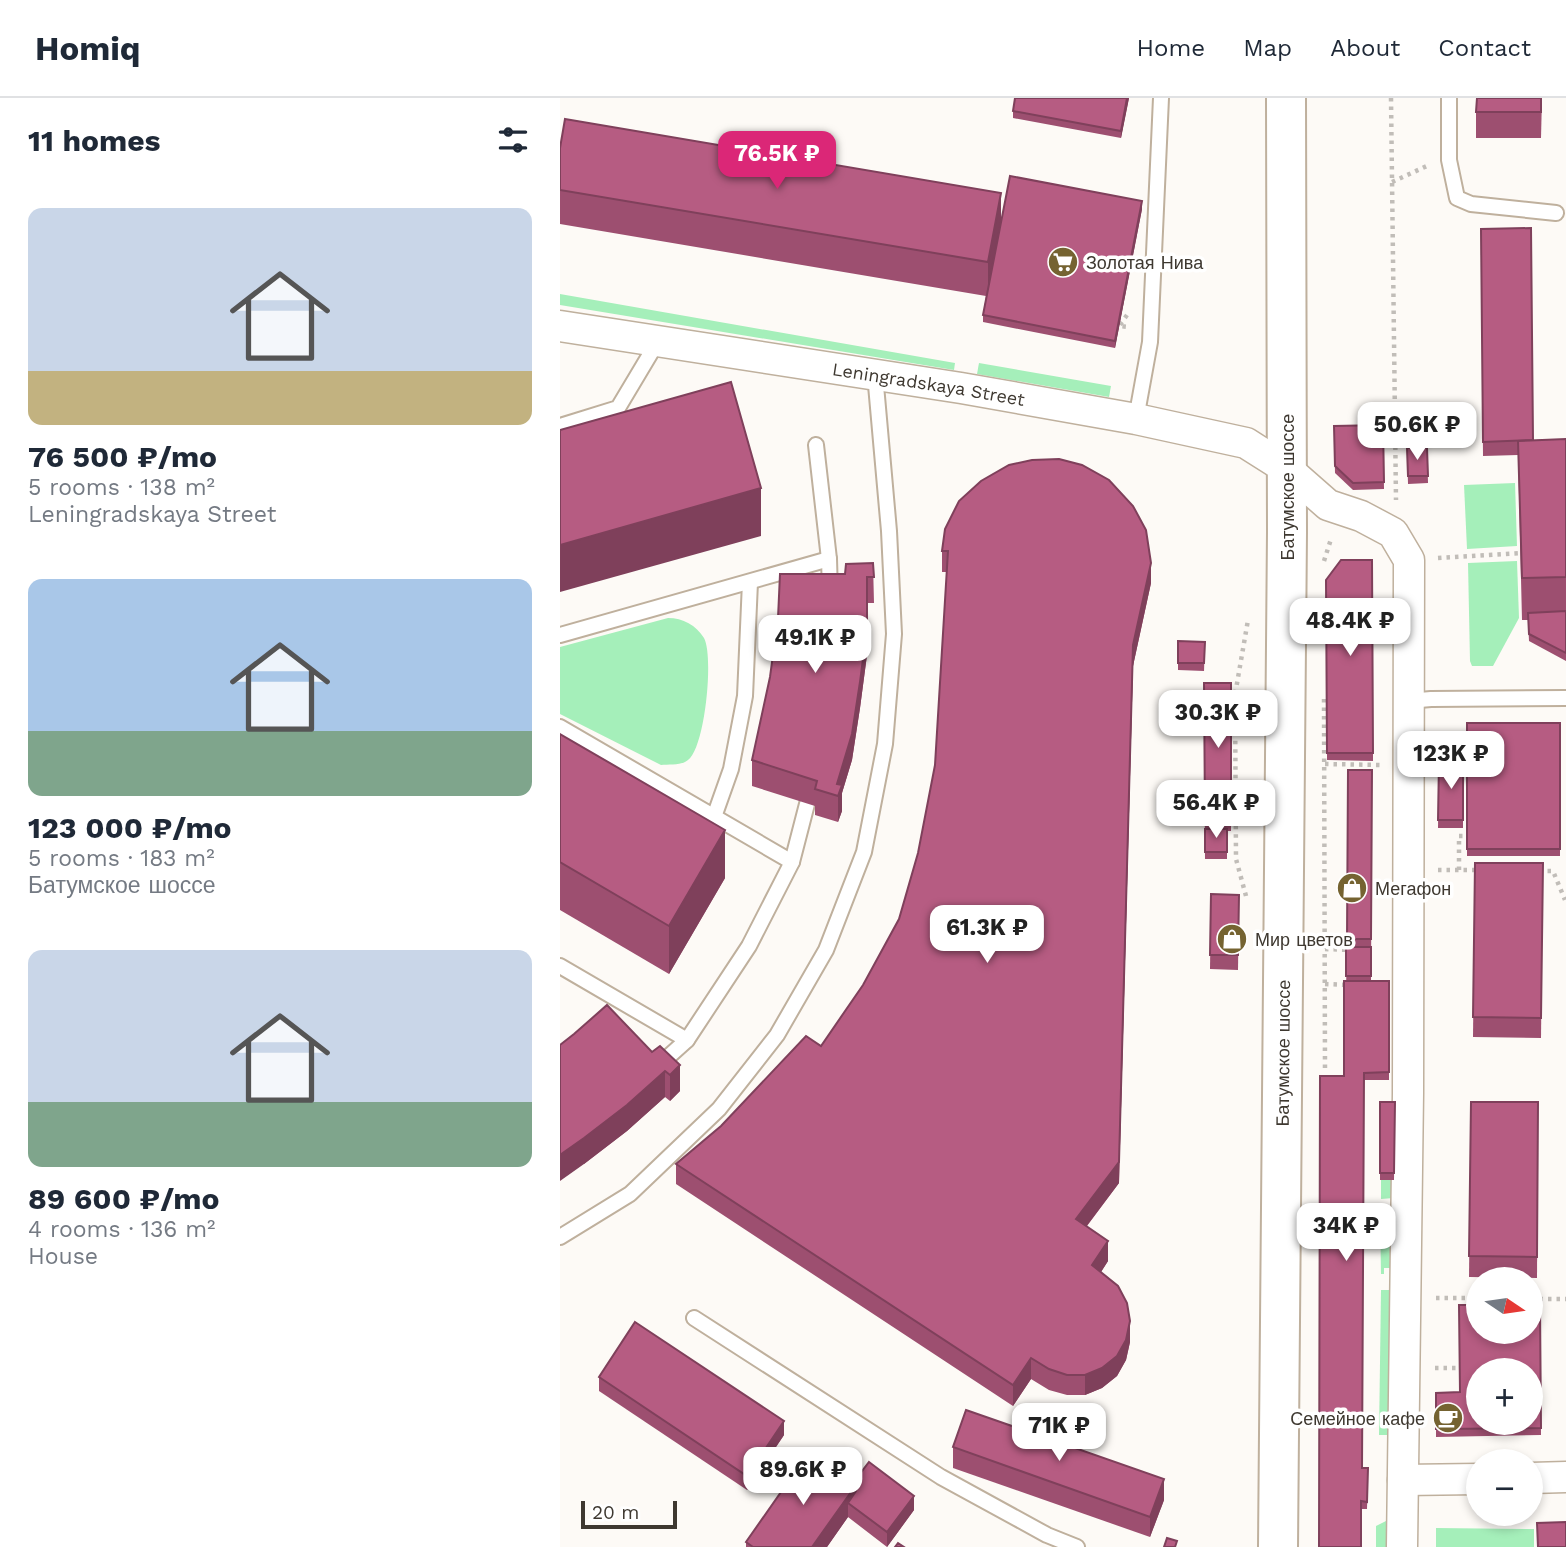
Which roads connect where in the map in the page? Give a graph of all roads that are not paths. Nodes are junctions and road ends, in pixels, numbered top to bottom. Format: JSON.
{"nodes":[{"id":1,"x":1161,"y":98,"type":"edge"},
{"id":2,"x":1286,"y":98,"type":"edge"},
{"id":3,"x":1449,"y":98,"type":"edge"},
{"id":4,"x":1556,"y":213,"type":"dead end"},
{"id":5,"x":560,"y":326,"type":"edge"},
{"id":6,"x":658,"y":341,"type":"junction"},
{"id":7,"x":875,"y":374,"type":"junction"},
{"id":8,"x":1136,"y":419,"type":"junction"},
{"id":9,"x":560,"y":426,"type":"edge"},
{"id":10,"x":816,"y":445,"type":"dead end"},
{"id":11,"x":1287,"y":469,"type":"junction"},
{"id":12,"x":829,"y":559,"type":"junction"},
{"id":13,"x":750,"y":582,"type":"junction"},
{"id":14,"x":830,"y":601,"type":"edge"},
{"id":15,"x":560,"y":635,"type":"edge"},
{"id":16,"x":1566,"y":698,"type":"edge"},
{"id":17,"x":1408,"y":701,"type":"junction"},
{"id":18,"x":560,"y":727,"type":"edge"},
{"id":19,"x":807,"y":804,"type":"edge"},
{"id":20,"x":714,"y":817,"type":"junction"},
{"id":21,"x":792,"y":862,"type":"junction"},
{"id":22,"x":560,"y":966,"type":"edge"},
{"id":23,"x":687,"y":1040,"type":"junction"},
{"id":24,"x":649,"y":1075,"type":"edge"},
{"id":25,"x":560,"y":1237,"type":"edge"},
{"id":26,"x":694,"y":1318,"type":"dead end"},
{"id":27,"x":1566,"y":1477,"type":"edge"},
{"id":28,"x":1543,"y":1478,"type":"edge"},
{"id":29,"x":1466,"y":1479,"type":"edge"},
{"id":30,"x":1403,"y":1480,"type":"junction"},
{"id":31,"x":1077,"y":1547,"type":"edge"},
{"id":32,"x":1278,"y":1547,"type":"edge"},
{"id":33,"x":1402,"y":1547,"type":"edge"}],
"edges":[{"from":1,"to":8,"type":"lane"},
{"from":2,"to":11,"type":"highway","name":"Батумское шоссе"},
{"from":3,"to":4,"type":"lane"},
{"from":5,"to":6,"type":"street","name":"Leningradskaya Street"},
{"from":6,"to":7,"type":"street","name":"Leningradskaya Street"},
{"from":6,"to":9,"type":"lane"},
{"from":7,"to":8,"type":"street","name":"Leningradskaya Street"},
{"from":7,"to":25,"type":"lane"},
{"from":8,"to":11,"type":"street","name":"Leningradskaya Street"},
{"from":10,"to":12,"type":"lane"},
{"from":11,"to":17,"type":"street","name":"Leningradskaya Street"},
{"from":11,"to":32,"type":"highway","name":"Батумское шоссе"},
{"from":12,"to":13,"type":"lane"},
{"from":12,"to":14,"type":"lane"},
{"from":13,"to":15,"type":"lane"},
{"from":13,"to":20,"type":"lane"},
{"from":16,"to":17,"type":"lane"},
{"from":17,"to":30,"type":"street","name":"Leningradskaya Street"},
{"from":18,"to":20,"type":"lane"},
{"from":19,"to":21,"type":"lane"},
{"from":20,"to":21,"type":"lane"},
{"from":21,"to":23,"type":"lane"},
{"from":22,"to":23,"type":"lane"},
{"from":23,"to":24,"type":"lane"},
{"from":26,"to":31,"type":"lane"},
{"from":27,"to":28,"type":"street"},
{"from":29,"to":30,"type":"street"},
{"from":30,"to":33,"type":"street","name":"Leningradskaya Street"}]}
